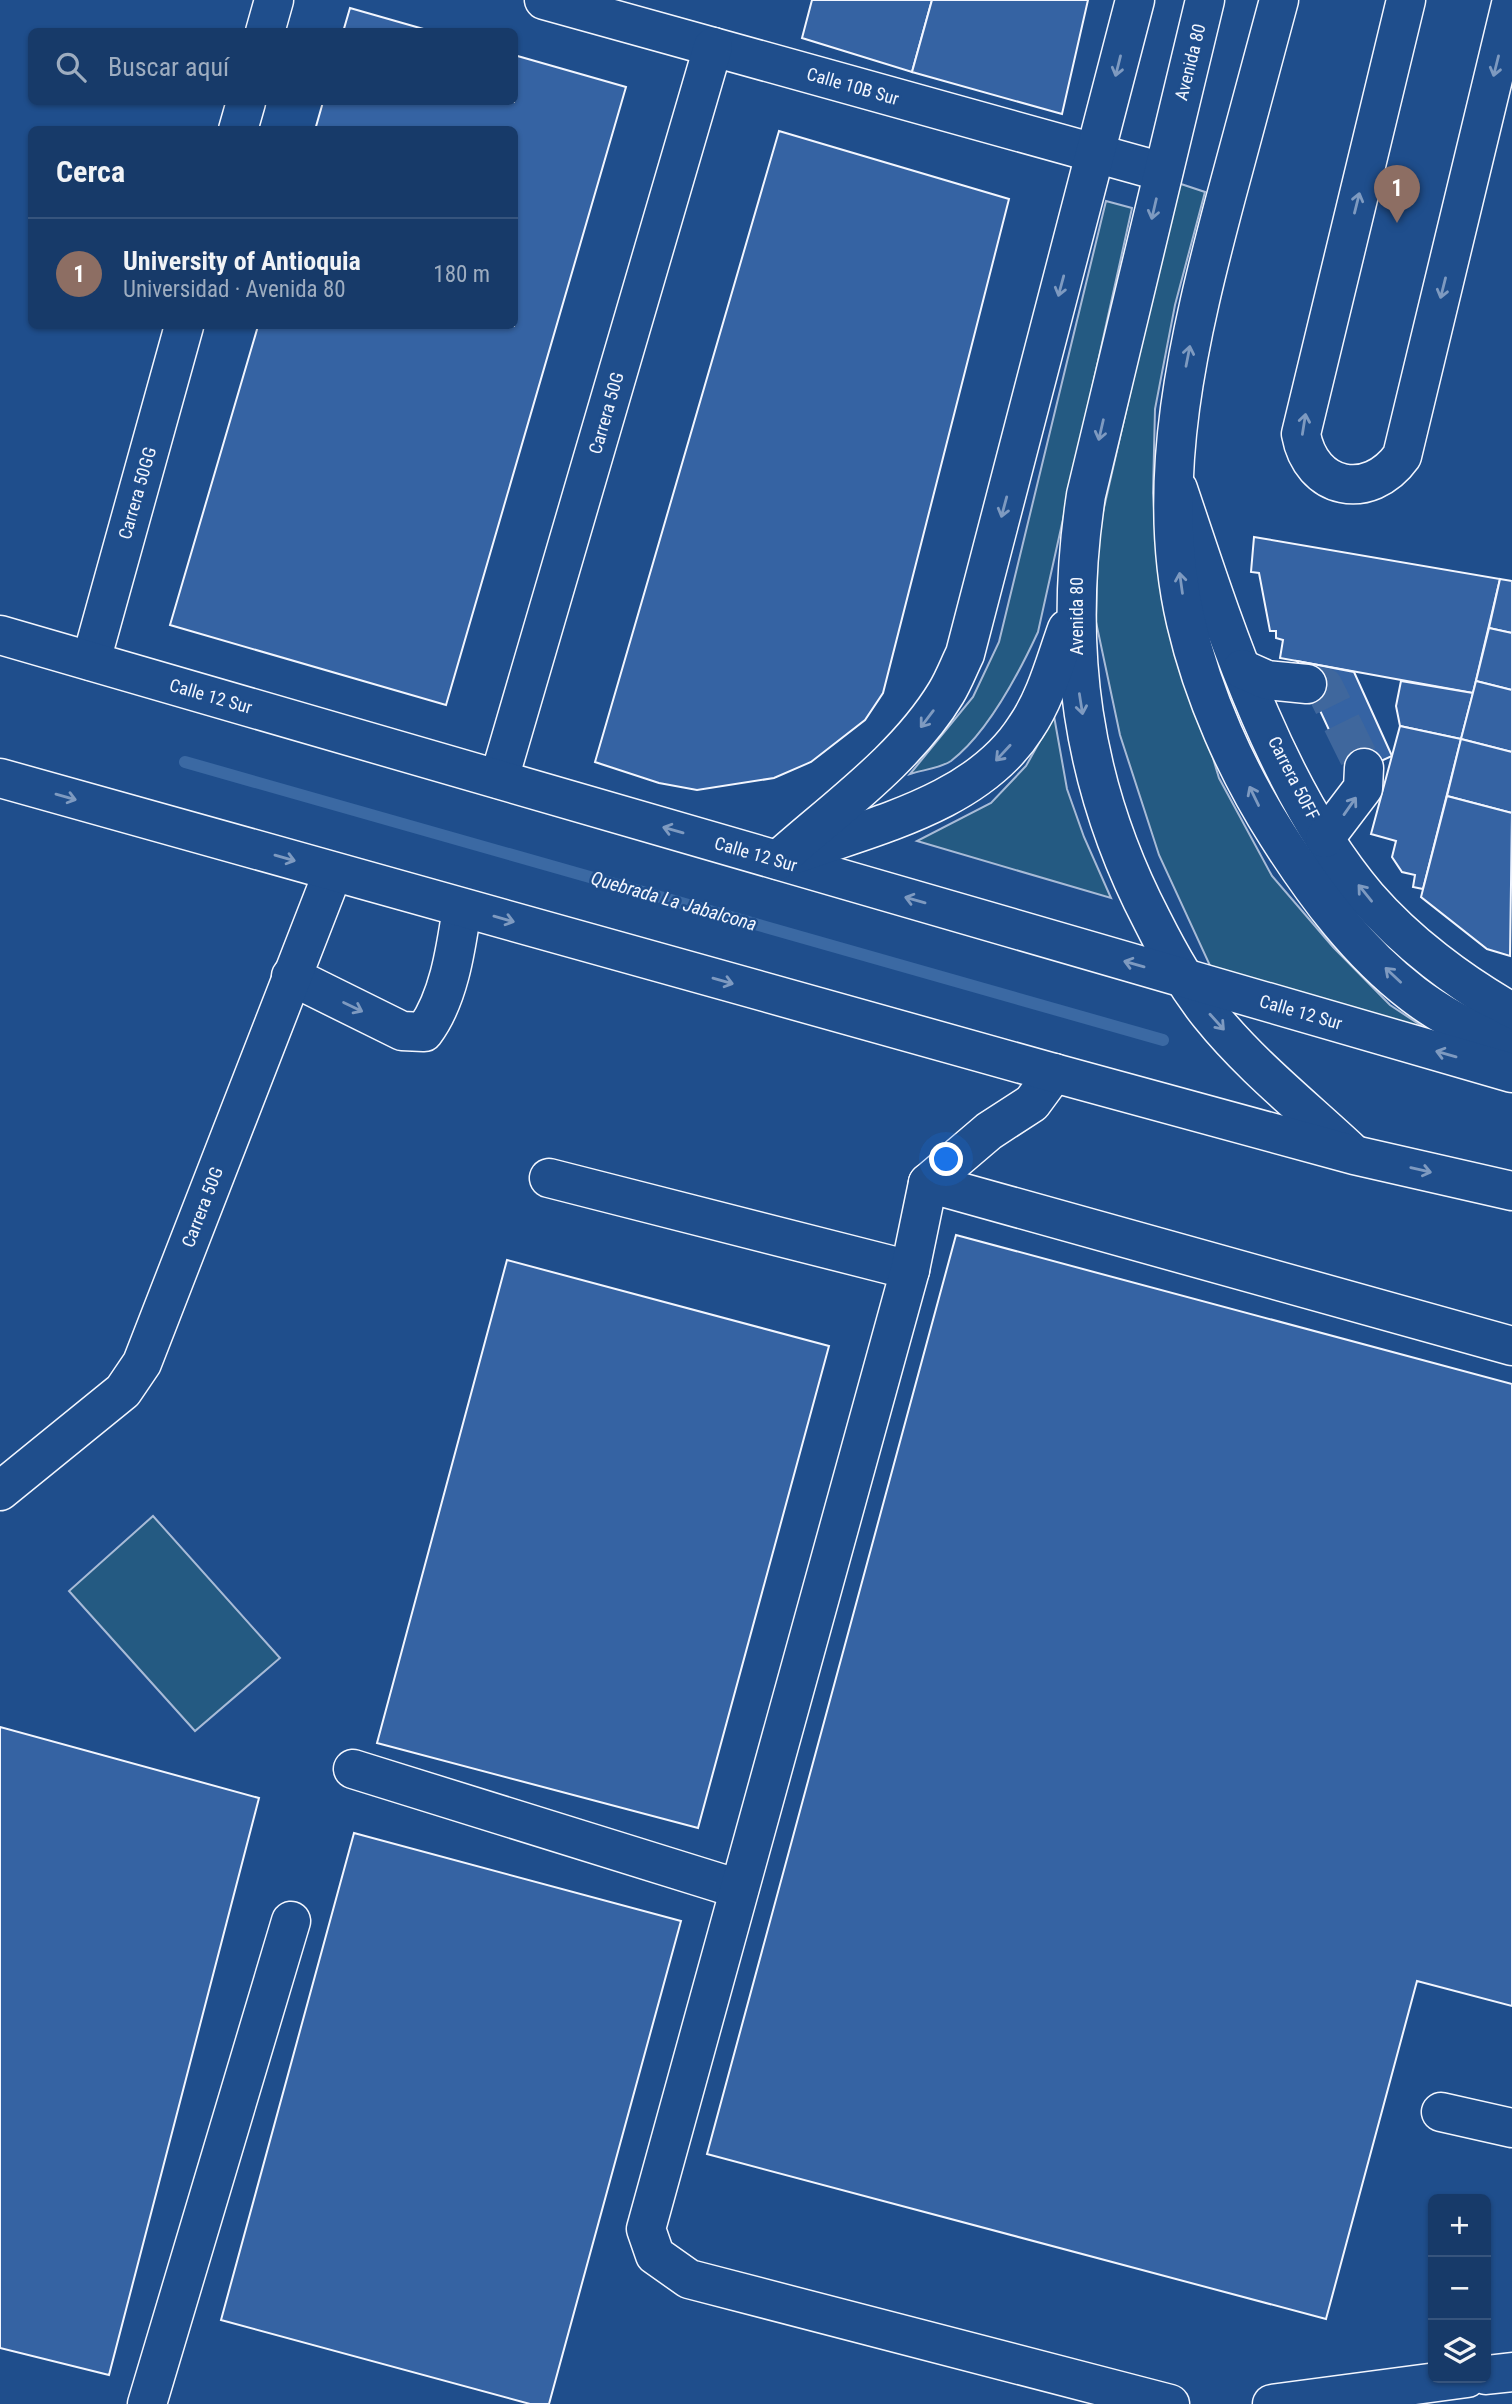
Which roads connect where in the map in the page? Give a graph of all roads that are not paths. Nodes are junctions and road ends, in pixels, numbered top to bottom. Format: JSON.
{"nodes":[{"id":1,"x":274,"y":0,"type":"edge"},
{"id":2,"x":544,"y":0,"type":"edge"},
{"id":3,"x":1135,"y":0,"type":"edge"},
{"id":4,"x":1205,"y":0,"type":"edge"},
{"id":5,"x":1279,"y":0,"type":"edge"},
{"id":6,"x":1406,"y":0,"type":"edge"},
{"id":7,"x":1512,"y":0,"type":"edge"},
{"id":8,"x":266,"y":28,"type":"edge"},
{"id":9,"x":713,"y":47,"type":"junction"},
{"id":10,"x":245,"y":105,"type":"edge"},
{"id":11,"x":239,"y":126,"type":"edge"},
{"id":12,"x":1096,"y":153,"type":"junction"},
{"id":13,"x":1163,"y":172,"type":"junction"},
{"id":14,"x":183,"y":329,"type":"edge"},
{"id":15,"x":1174,"y":475,"type":"junction"},
{"id":16,"x":1075,"y":606,"type":"junction"},
{"id":17,"x":0,"y":635,"type":"edge"},
{"id":18,"x":91,"y":661,"type":"junction"},
{"id":19,"x":1242,"y":669,"type":"junction"},
{"id":20,"x":1307,"y":684,"type":"tunnel mouth"},
{"id":21,"x":1364,"y":768,"type":"tunnel mouth"},
{"id":22,"x":0,"y":778,"type":"edge"},
{"id":23,"x":499,"y":779,"type":"junction"},
{"id":24,"x":1325,"y":838,"type":"junction"},
{"id":25,"x":778,"y":860,"type":"junction"},
{"id":26,"x":333,"y":872,"type":"junction"},
{"id":27,"x":462,"y":908,"type":"junction"},
{"id":28,"x":291,"y":976,"type":"junction"},
{"id":29,"x":1182,"y":978,"type":"junction"},
{"id":30,"x":1512,"y":1012,"type":"edge"},
{"id":31,"x":1512,"y":1051,"type":"edge"},
{"id":32,"x":1054,"y":1073,"type":"junction"},
{"id":33,"x":1512,"y":1073,"type":"edge"},
{"id":34,"x":1354,"y":1155,"type":"junction"},
{"id":35,"x":549,"y":1178,"type":"dead end"},
{"id":36,"x":928,"y":1183,"type":"junction"},
{"id":37,"x":1512,"y":1191,"type":"edge"},
{"id":38,"x":910,"y":1270,"type":"junction"},
{"id":39,"x":1512,"y":1346,"type":"edge"},
{"id":40,"x":0,"y":1491,"type":"edge"},
{"id":41,"x":353,"y":1769,"type":"dead end"},
{"id":42,"x":739,"y":1889,"type":"junction"},
{"id":43,"x":291,"y":1921,"type":"dead end"},
{"id":44,"x":1441,"y":2112,"type":"dead end"},
{"id":45,"x":1512,"y":2128,"type":"edge"},
{"id":46,"x":1512,"y":2372,"type":"edge"},
{"id":47,"x":1491,"y":2374,"type":"edge"},
{"id":48,"x":1430,"y":2383,"type":"edge"},
{"id":49,"x":147,"y":2404,"type":"edge"},
{"id":50,"x":1170,"y":2404,"type":"edge"},
{"id":51,"x":1272,"y":2404,"type":"edge"}],
"edges":[{"from":1,"to":8,"type":"main road"},
{"from":2,"to":9,"type":"main road","name":"Calle 10B Sur"},
{"from":3,"to":12,"type":"main road","one_way":true},
{"from":4,"to":13,"type":"main road","name":"Avenida 80"},
{"from":15,"to":5,"type":"main road","one_way":true},
{"from":7,"to":6,"type":"main road","one_way":true},
{"from":9,"to":12,"type":"main road","name":"Calle 10B Sur"},
{"from":9,"to":23,"type":"main road","name":"Carrera 50G"},
{"from":10,"to":11,"type":"main road"},
{"from":12,"to":13,"type":"main road","name":"Calle 10B Sur"},
{"from":12,"to":25,"type":"main road","one_way":true},
{"from":13,"to":16,"type":"main road","name":"Avenida 80","one_way":true},
{"from":14,"to":18,"type":"main road","name":"Carrera 50GG"},
{"from":15,"to":19,"type":"main road","name":"Carrera 50FF"},
{"from":31,"to":15,"type":"main road","one_way":true},
{"from":16,"to":25,"type":"main road","one_way":true},
{"from":16,"to":29,"type":"main road","name":"Avenida 80","one_way":true},
{"from":17,"to":18,"type":"main road","name":"Calle 12 Sur"},
{"from":18,"to":23,"type":"main road","name":"Calle 12 Sur"},
{"from":19,"to":20,"type":"main road"},
{"from":19,"to":24,"type":"main road","name":"Carrera 50FF"},
{"from":24,"to":21,"type":"main road","one_way":true},
{"from":22,"to":26,"type":"main road","one_way":true},
{"from":25,"to":23,"type":"main road","name":"Calle 12 Sur","one_way":true},
{"from":30,"to":24,"type":"main road","name":"Carrera 50FF","one_way":true},
{"from":29,"to":25,"type":"main road","name":"Calle 12 Sur","one_way":true},
{"from":26,"to":27,"type":"main road"},
{"from":26,"to":28,"type":"main road","name":"Carrera 50G"},
{"from":28,"to":27,"type":"main road","one_way":true},
{"from":27,"to":32,"type":"main road","one_way":true},
{"from":28,"to":40,"type":"main road","name":"Carrera 50G"},
{"from":33,"to":29,"type":"main road","name":"Calle 12 Sur","one_way":true},
{"from":29,"to":34,"type":"main road","name":"Avenida 80","one_way":true},
{"from":32,"to":34,"type":"main road"},
{"from":32,"to":36,"type":"main road"},
{"from":34,"to":37,"type":"main road","one_way":true},
{"from":35,"to":38,"type":"main road"},
{"from":36,"to":38,"type":"main road"},
{"from":36,"to":39,"type":"main road"},
{"from":38,"to":42,"type":"main road"},
{"from":41,"to":42,"type":"main road"},
{"from":42,"to":50,"type":"main road"},
{"from":43,"to":49,"type":"main road"},
{"from":44,"to":45,"type":"main road"},
{"from":46,"to":47,"type":"main road"},
{"from":48,"to":51,"type":"main road"}]}
